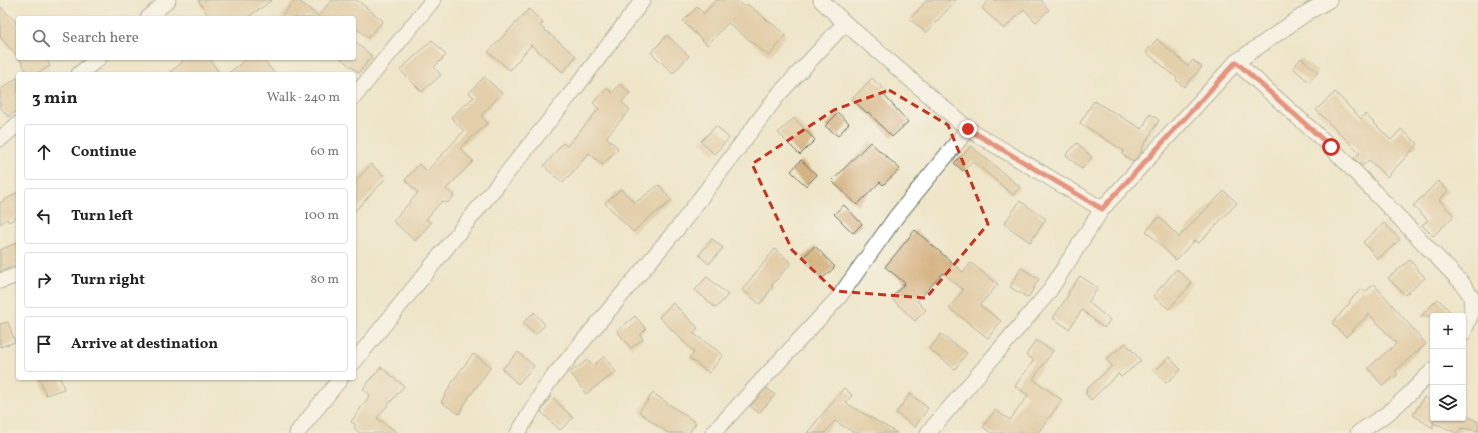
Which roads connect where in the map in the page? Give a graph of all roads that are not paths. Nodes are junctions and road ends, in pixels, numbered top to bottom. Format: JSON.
{"nodes":[{"id":1,"x":168,"y":0,"type":"edge"},
{"id":2,"x":433,"y":0,"type":"edge"},
{"id":3,"x":643,"y":0,"type":"edge"},
{"id":4,"x":821,"y":0,"type":"edge"},
{"id":5,"x":1329,"y":0,"type":"edge"},
{"id":6,"x":150,"y":16,"type":"edge"},
{"id":7,"x":844,"y":23,"type":"junction"},
{"id":8,"x":97,"y":60,"type":"edge"},
{"id":9,"x":1236,"y":62,"type":"junction"},
{"id":10,"x":82,"y":72,"type":"edge"},
{"id":11,"x":356,"y":95,"type":"edge"},
{"id":12,"x":16,"y":126,"type":"edge"},
{"id":13,"x":968,"y":129,"type":"junction"},
{"id":14,"x":0,"y":138,"type":"edge"},
{"id":15,"x":1102,"y":209,"type":"junction"},
{"id":16,"x":16,"y":276,"type":"edge"},
{"id":17,"x":0,"y":281,"type":"edge"},
{"id":18,"x":1466,"y":326,"type":"edge"},
{"id":19,"x":356,"y":360,"type":"edge"},
{"id":20,"x":1430,"y":373,"type":"edge"},
{"id":21,"x":339,"y":380,"type":"edge"},
{"id":22,"x":297,"y":433,"type":"edge"},
{"id":23,"x":518,"y":433,"type":"edge"},
{"id":24,"x":713,"y":433,"type":"edge"},
{"id":25,"x":928,"y":433,"type":"edge"},
{"id":26,"x":1358,"y":433,"type":"edge"}],
"edges":[{"from":1,"to":6,"type":"street"},
{"from":2,"to":11,"type":"street"},
{"from":3,"to":19,"type":"street"},
{"from":4,"to":7,"type":"street"},
{"from":5,"to":9,"type":"street"},
{"from":7,"to":13,"type":"street"},
{"from":7,"to":23,"type":"street"},
{"from":8,"to":10,"type":"street"},
{"from":9,"to":15,"type":"street"},
{"from":9,"to":18,"type":"street"},
{"from":12,"to":14,"type":"street"},
{"from":13,"to":15,"type":"street"},
{"from":13,"to":24,"type":"street"},
{"from":15,"to":25,"type":"street"},
{"from":16,"to":17,"type":"street"},
{"from":20,"to":26,"type":"street"},
{"from":21,"to":22,"type":"street"}]}
